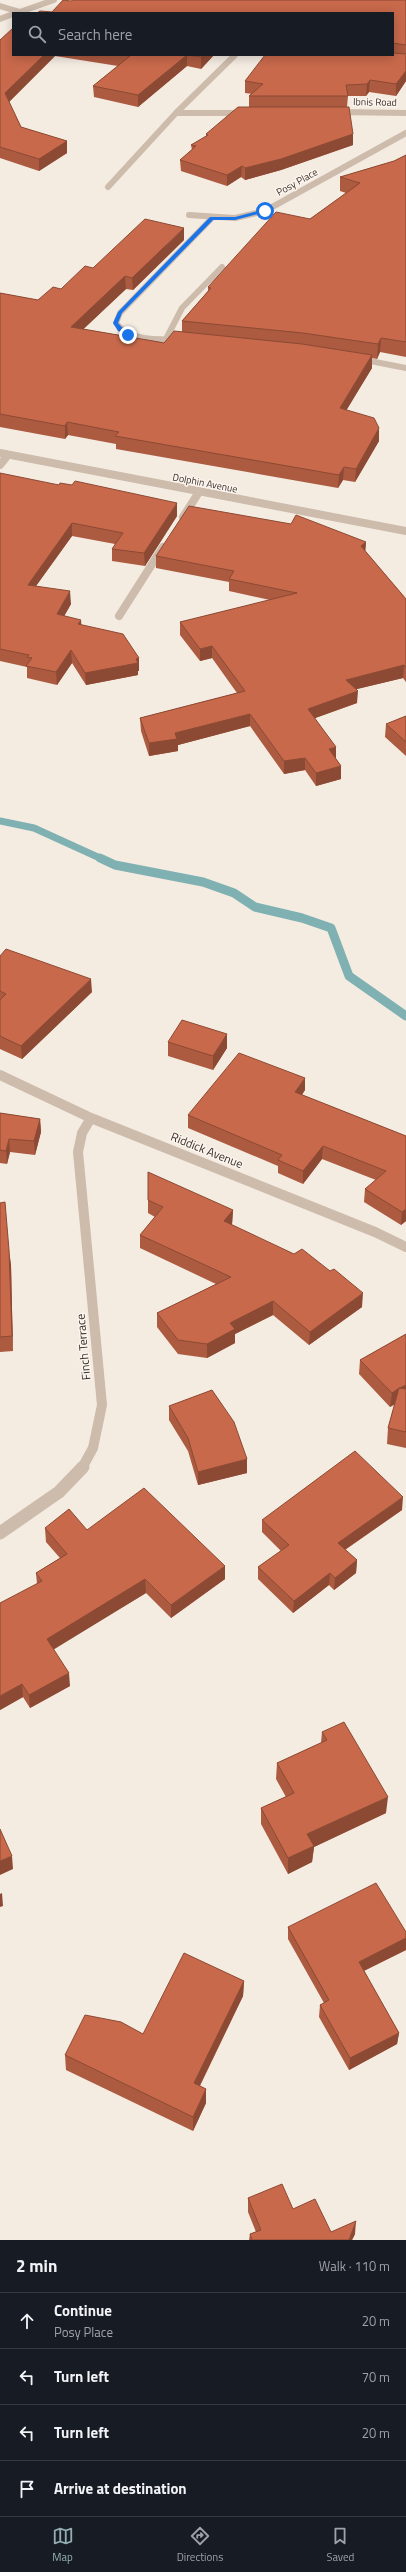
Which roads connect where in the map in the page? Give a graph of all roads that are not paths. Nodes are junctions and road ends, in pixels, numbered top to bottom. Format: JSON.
{"nodes":[{"id":1,"x":54,"y":0,"type":"edge"},
{"id":2,"x":0,"y":6,"type":"edge"},
{"id":3,"x":19,"y":12,"type":"edge"},
{"id":4,"x":12,"y":14,"type":"edge"},
{"id":5,"x":0,"y":19,"type":"edge"},
{"id":6,"x":234,"y":56,"type":"edge"},
{"id":7,"x":254,"y":112,"type":"edge"},
{"id":8,"x":332,"y":112,"type":"edge"},
{"id":9,"x":176,"y":113,"type":"junction"},
{"id":10,"x":406,"y":113,"type":"edge"},
{"id":11,"x":406,"y":133,"type":"edge"},
{"id":12,"x":108,"y":187,"type":"dead end"},
{"id":13,"x":189,"y":215,"type":"dead end"},
{"id":14,"x":212,"y":218,"type":"junction"},
{"id":15,"x":222,"y":267,"type":"dead end"},
{"id":16,"x":166,"y":339,"type":"junction"},
{"id":17,"x":189,"y":341,"type":"edge"},
{"id":18,"x":348,"y":358,"type":"edge"},
{"id":19,"x":406,"y":368,"type":"edge"},
{"id":20,"x":4,"y":454,"type":"edge"},
{"id":21,"x":0,"y":465,"type":"edge"},
{"id":22,"x":199,"y":492,"type":"junction"},
{"id":23,"x":178,"y":525,"type":"edge"},
{"id":24,"x":406,"y":531,"type":"edge"},
{"id":25,"x":170,"y":538,"type":"edge"},
{"id":26,"x":119,"y":616,"type":"dead end"},
{"id":27,"x":0,"y":1075,"type":"edge"},
{"id":28,"x":91,"y":1118,"type":"junction"},
{"id":29,"x":406,"y":1247,"type":"edge"},
{"id":30,"x":0,"y":1533,"type":"edge"}],
"edges":[{"from":1,"to":3,"type":"street"},
{"from":2,"to":3,"type":"street"},
{"from":4,"to":5,"type":"street"},
{"from":6,"to":9,"type":"street"},
{"from":7,"to":9,"type":"street"},
{"from":8,"to":10,"type":"street","name":"Ibnis Road"},
{"from":9,"to":12,"type":"street"},
{"from":11,"to":14,"type":"street","name":"Posy Place"},
{"from":13,"to":14,"type":"street","name":"Posy Place"},
{"from":14,"to":16,"type":"street"},
{"from":15,"to":16,"type":"street"},
{"from":16,"to":17,"type":"street"},
{"from":18,"to":19,"type":"street"},
{"from":20,"to":21,"type":"street"},
{"from":20,"to":22,"type":"street","name":"Dolphin Avenue"},
{"from":22,"to":23,"type":"street"},
{"from":22,"to":24,"type":"street","name":"Dolphin Avenue"},
{"from":25,"to":26,"type":"street"},
{"from":27,"to":28,"type":"street","name":"Riddick Avenue"},
{"from":28,"to":29,"type":"street","name":"Riddick Avenue"},
{"from":28,"to":30,"type":"street","name":"Finch Terrace"}]}
